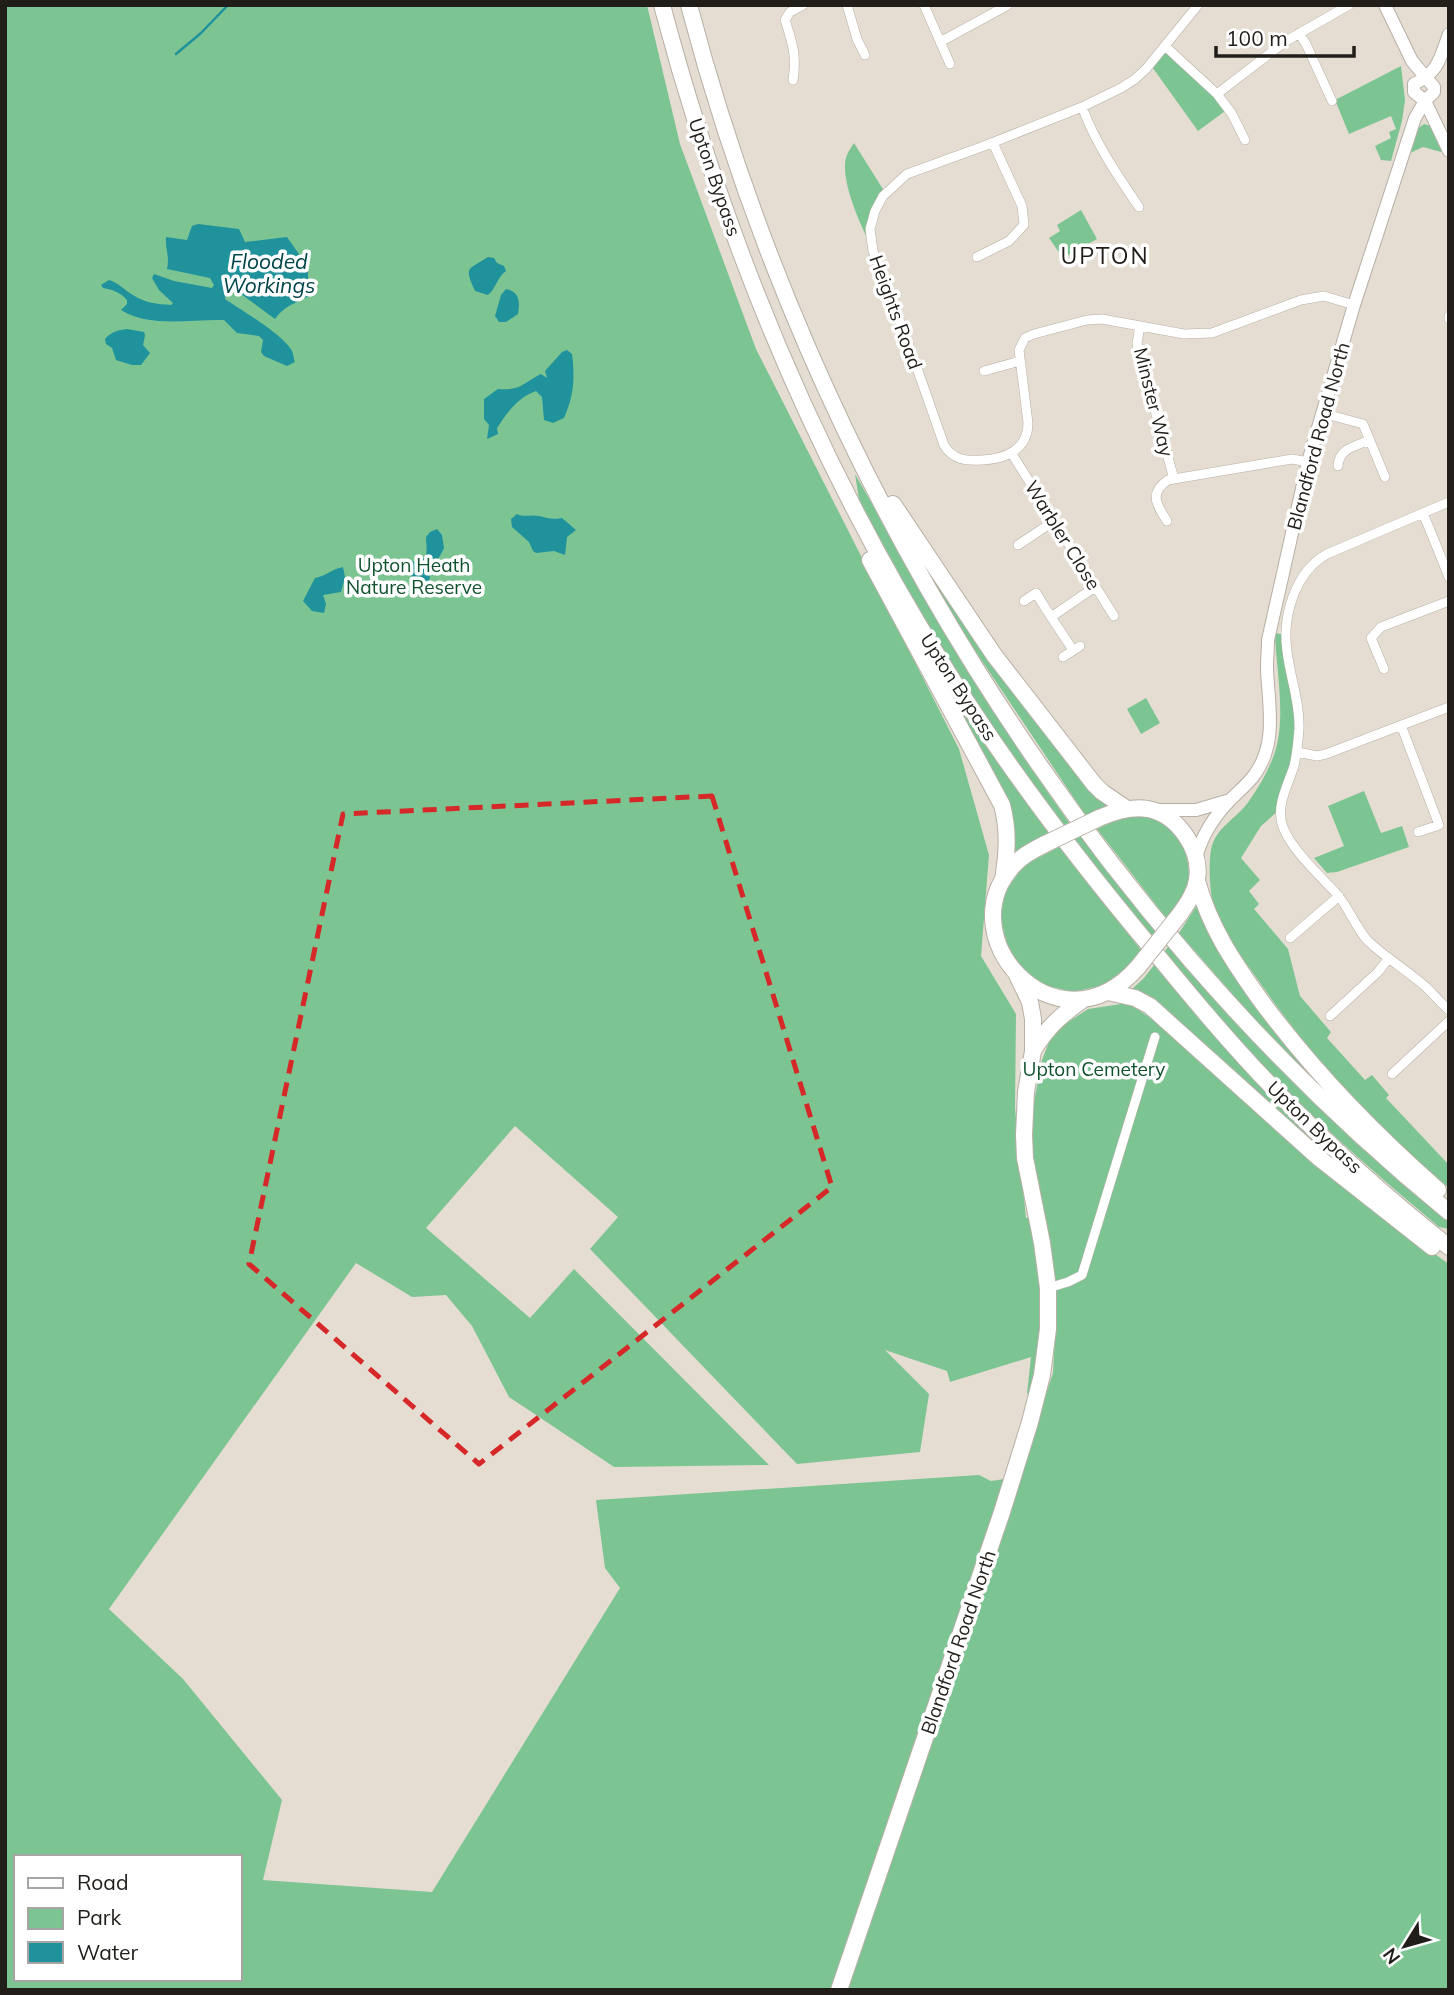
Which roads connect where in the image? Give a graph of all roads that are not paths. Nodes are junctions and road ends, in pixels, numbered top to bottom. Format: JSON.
{"nodes":[{"id":1,"x":662,"y":5,"type":"edge"},
{"id":2,"x":689,"y":5,"type":"edge"},
{"id":3,"x":803,"y":5,"type":"edge"},
{"id":4,"x":847,"y":5,"type":"edge"},
{"id":5,"x":925,"y":5,"type":"edge"},
{"id":6,"x":1008,"y":5,"type":"edge"},
{"id":7,"x":1198,"y":5,"type":"edge"},
{"id":8,"x":1349,"y":5,"type":"edge"},
{"id":9,"x":1385,"y":5,"type":"edge"},
{"id":10,"x":1299,"y":33,"type":"junction"},
{"id":11,"x":1449,"y":34,"type":"edge"},
{"id":12,"x":940,"y":42,"type":"junction"},
{"id":13,"x":1165,"y":46,"type":"junction"},
{"id":14,"x":865,"y":55,"type":"dead end"},
{"id":15,"x":950,"y":64,"type":"dead end"},
{"id":16,"x":1426,"y":78,"type":"junction"},
{"id":17,"x":793,"y":79,"type":"dead end"},
{"id":18,"x":1217,"y":94,"type":"junction"},
{"id":19,"x":1332,"y":101,"type":"dead end"},
{"id":20,"x":1425,"y":101,"type":"junction"},
{"id":21,"x":1082,"y":107,"type":"junction"},
{"id":22,"x":1245,"y":141,"type":"dead end"},
{"id":23,"x":993,"y":143,"type":"junction"},
{"id":24,"x":1449,"y":151,"type":"edge"},
{"id":25,"x":1139,"y":206,"type":"dead end"},
{"id":26,"x":977,"y":257,"type":"dead end"},
{"id":27,"x":1354,"y":304,"type":"junction"},
{"id":28,"x":1140,"y":326,"type":"junction"},
{"id":29,"x":1020,"y":361,"type":"junction"},
{"id":30,"x":984,"y":371,"type":"dead end"},
{"id":31,"x":799,"y":394,"type":"junction"},
{"id":32,"x":834,"y":407,"type":"junction"},
{"id":33,"x":1322,"y":413,"type":"junction"},
{"id":34,"x":1370,"y":440,"type":"junction"},
{"id":35,"x":1012,"y":454,"type":"junction"},
{"id":36,"x":1308,"y":462,"type":"junction"},
{"id":37,"x":1338,"y":466,"type":"dead end"},
{"id":38,"x":1385,"y":477,"type":"dead end"},
{"id":39,"x":1174,"y":479,"type":"junction"},
{"id":40,"x":1449,"y":502,"type":"edge"},
{"id":41,"x":1423,"y":513,"type":"junction"},
{"id":42,"x":1054,"y":521,"type":"junction"},
{"id":43,"x":1167,"y":521,"type":"dead end"},
{"id":44,"x":1018,"y":545,"type":"dead end"},
{"id":45,"x":1449,"y":577,"type":"edge"},
{"id":46,"x":1095,"y":587,"type":"junction"},
{"id":47,"x":1024,"y":601,"type":"dead end"},
{"id":48,"x":1449,"y":601,"type":"edge"},
{"id":49,"x":1114,"y":616,"type":"dead end"},
{"id":50,"x":1051,"y":617,"type":"junction"},
{"id":51,"x":1063,"y":657,"type":"dead end"},
{"id":52,"x":1384,"y":669,"type":"dead end"},
{"id":53,"x":1449,"y":707,"type":"edge"},
{"id":54,"x":1401,"y":725,"type":"junction"},
{"id":55,"x":1297,"y":752,"type":"junction"},
{"id":56,"x":1231,"y":799,"type":"junction"},
{"id":57,"x":1127,"y":808,"type":"junction"},
{"id":58,"x":1151,"y":810,"type":"junction"},
{"id":59,"x":1418,"y":832,"type":"dead end"},
{"id":60,"x":1196,"y":858,"type":"junction"},
{"id":61,"x":1003,"y":880,"type":"junction"},
{"id":62,"x":1197,"y":881,"type":"junction"},
{"id":63,"x":1339,"y":896,"type":"junction"},
{"id":64,"x":1290,"y":938,"type":"dead end"},
{"id":65,"x":1390,"y":958,"type":"junction"},
{"id":66,"x":1017,"y":975,"type":"junction"},
{"id":67,"x":1108,"y":992,"type":"junction"},
{"id":68,"x":1081,"y":1001,"type":"junction"},
{"id":69,"x":1449,"y":1010,"type":"edge"},
{"id":70,"x":1330,"y":1016,"type":"dead end"},
{"id":71,"x":1449,"y":1021,"type":"edge"},
{"id":72,"x":1155,"y":1037,"type":"dead end"},
{"id":73,"x":1033,"y":1051,"type":"junction"},
{"id":74,"x":1392,"y":1074,"type":"dead end"},
{"id":75,"x":1449,"y":1200,"type":"edge"},
{"id":76,"x":1449,"y":1212,"type":"edge"},
{"id":77,"x":1449,"y":1247,"type":"edge"},
{"id":78,"x":1449,"y":1258,"type":"edge"},
{"id":79,"x":1048,"y":1288,"type":"junction"},
{"id":80,"x":839,"y":1990,"type":"edge"}],
"edges":[{"from":1,"to":31,"type":"highway","name":"Upton Bypass"},
{"from":2,"to":32,"type":"highway","name":"Upton Bypass"},
{"from":3,"to":17,"type":"street"},
{"from":4,"to":14,"type":"street"},
{"from":5,"to":12,"type":"street"},
{"from":6,"to":12,"type":"street"},
{"from":7,"to":13,"type":"street","name":"Heights Road"},
{"from":8,"to":10,"type":"street"},
{"from":9,"to":16,"type":"main road"},
{"from":10,"to":18,"type":"street"},
{"from":10,"to":19,"type":"street"},
{"from":11,"to":16,"type":"main road"},
{"from":12,"to":15,"type":"street"},
{"from":13,"to":18,"type":"street"},
{"from":13,"to":21,"type":"street","name":"Heights Road"},
{"from":16,"to":20,"type":"main road","name":"Blandford Road North"},
{"from":18,"to":22,"type":"street"},
{"from":20,"to":24,"type":"main road"},
{"from":20,"to":27,"type":"main road","name":"Blandford Road North"},
{"from":21,"to":23,"type":"street","name":"Heights Road"},
{"from":21,"to":25,"type":"street"},
{"from":23,"to":26,"type":"street"},
{"from":23,"to":35,"type":"street","name":"Heights Road"},
{"from":27,"to":28,"type":"street"},
{"from":27,"to":33,"type":"main road","name":"Blandford Road North"},
{"from":28,"to":29,"type":"street"},
{"from":28,"to":39,"type":"street","name":"Minster Way"},
{"from":29,"to":30,"type":"street"},
{"from":29,"to":35,"type":"street"},
{"from":31,"to":61,"type":"highway"},
{"from":31,"to":77,"type":"highway","name":"Upton Bypass"},
{"from":32,"to":57,"type":"highway"},
{"from":32,"to":76,"type":"highway","name":"Upton Bypass"},
{"from":33,"to":34,"type":"street"},
{"from":33,"to":36,"type":"main road","name":"Blandford Road North"},
{"from":34,"to":37,"type":"street"},
{"from":34,"to":38,"type":"street"},
{"from":35,"to":42,"type":"street","name":"Warbler Close"},
{"from":36,"to":39,"type":"street"},
{"from":36,"to":56,"type":"main road","name":"Blandford Road North"},
{"from":39,"to":43,"type":"street"},
{"from":40,"to":41,"type":"street"},
{"from":41,"to":45,"type":"street"},
{"from":41,"to":55,"type":"street"},
{"from":42,"to":44,"type":"street"},
{"from":42,"to":46,"type":"street","name":"Warbler Close"},
{"from":46,"to":49,"type":"street","name":"Warbler Close"},
{"from":46,"to":50,"type":"street"},
{"from":47,"to":50,"type":"street"},
{"from":48,"to":52,"type":"street"},
{"from":50,"to":51,"type":"street"},
{"from":53,"to":54,"type":"street"},
{"from":54,"to":55,"type":"street"},
{"from":54,"to":59,"type":"street"},
{"from":55,"to":63,"type":"street"},
{"from":56,"to":58,"type":"main road","name":"Blandford Road North"},
{"from":56,"to":60,"type":"main road","name":"Blandford Road North"},
{"from":57,"to":58,"type":"highway"},
{"from":57,"to":61,"type":"highway","bridge":true},
{"from":58,"to":60,"type":"highway"},
{"from":60,"to":62,"type":"highway"},
{"from":61,"to":66,"type":"highway"},
{"from":62,"to":67,"type":"highway","bridge":true},
{"from":62,"to":75,"type":"highway"},
{"from":63,"to":64,"type":"street"},
{"from":63,"to":65,"type":"street"},
{"from":65,"to":69,"type":"street"},
{"from":65,"to":70,"type":"street"},
{"from":66,"to":68,"type":"highway"},
{"from":66,"to":73,"type":"highway","name":"Blandford Road North"},
{"from":67,"to":68,"type":"highway"},
{"from":67,"to":78,"type":"highway"},
{"from":68,"to":73,"type":"highway","name":"Blandford Road North"},
{"from":71,"to":74,"type":"street"},
{"from":72,"to":79,"type":"street"},
{"from":73,"to":79,"type":"highway","name":"Blandford Road North"},
{"from":79,"to":80,"type":"highway","name":"Blandford Road North"}]}
